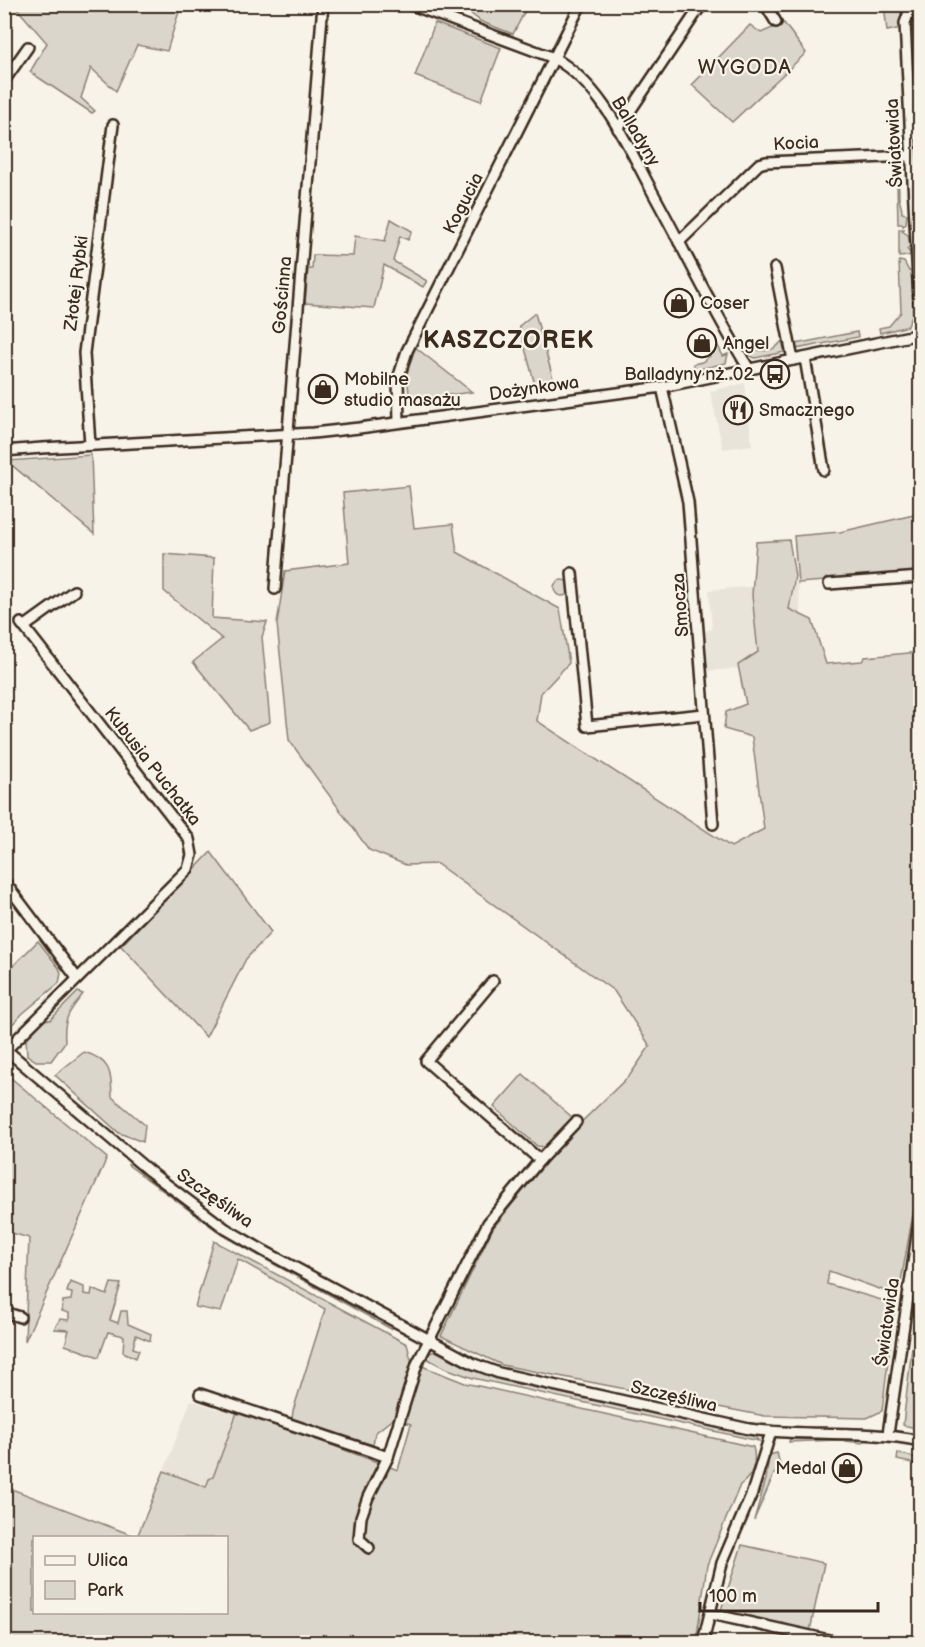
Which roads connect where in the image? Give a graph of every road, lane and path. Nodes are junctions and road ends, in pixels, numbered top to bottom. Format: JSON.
{"nodes":[{"id":1,"x":323,"y":4,"type":"edge"},
{"id":2,"x":409,"y":4,"type":"edge"},
{"id":3,"x":581,"y":4,"type":"edge"},
{"id":4,"x":702,"y":4,"type":"edge"},
{"id":5,"x":765,"y":4,"type":"edge"},
{"id":6,"x":917,"y":4,"type":"edge"},
{"id":7,"x":777,"y":22,"type":"dead end"},
{"id":8,"x":28,"y":46,"type":"dead end"},
{"id":9,"x":554,"y":58,"type":"junction"},
{"id":10,"x":4,"y":81,"type":"edge"},
{"id":11,"x":113,"y":125,"type":"dead end"},
{"id":12,"x":618,"y":129,"type":"junction"},
{"id":13,"x":911,"y":156,"type":"junction"},
{"id":14,"x":679,"y":242,"type":"junction"},
{"id":15,"x":775,"y":268,"type":"dead end"},
{"id":16,"x":921,"y":321,"type":"edge"},
{"id":17,"x":921,"y":334,"type":"edge"},
{"id":18,"x":805,"y":358,"type":"junction"},
{"id":19,"x":793,"y":360,"type":"junction"},
{"id":20,"x":748,"y":369,"type":"junction"},
{"id":21,"x":662,"y":387,"type":"junction"},
{"id":22,"x":399,"y":422,"type":"junction"},
{"id":23,"x":287,"y":434,"type":"junction"},
{"id":24,"x":90,"y":445,"type":"junction"},
{"id":25,"x":4,"y":451,"type":"edge"},
{"id":26,"x":824,"y":470,"type":"dead end"},
{"id":27,"x":572,"y":573,"type":"dead end"},
{"id":28,"x":921,"y":577,"type":"edge"},
{"id":29,"x":829,"y":585,"type":"dead end"},
{"id":30,"x":275,"y":589,"type":"dead end"},
{"id":31,"x":74,"y":591,"type":"dead end"},
{"id":32,"x":704,"y":714,"type":"junction"},
{"id":33,"x":712,"y":824,"type":"dead end"},
{"id":34,"x":4,"y":881,"type":"edge"},
{"id":35,"x":77,"y":978,"type":"junction"},
{"id":36,"x":493,"y":981,"type":"dead end"},
{"id":37,"x":5,"y":1049,"type":"edge"},
{"id":38,"x":576,"y":1122,"type":"dead end"},
{"id":39,"x":540,"y":1160,"type":"junction"},
{"id":40,"x":921,"y":1215,"type":"edge"},
{"id":41,"x":908,"y":1288,"type":"junction"},
{"id":42,"x":921,"y":1289,"type":"edge"},
{"id":43,"x":4,"y":1312,"type":"edge"},
{"id":44,"x":20,"y":1317,"type":"dead end"},
{"id":45,"x":429,"y":1340,"type":"junction"},
{"id":46,"x":200,"y":1394,"type":"dead end"},
{"id":47,"x":771,"y":1432,"type":"junction"},
{"id":48,"x":888,"y":1434,"type":"junction"},
{"id":49,"x":921,"y":1441,"type":"edge"},
{"id":50,"x":388,"y":1456,"type":"junction"},
{"id":51,"x":369,"y":1548,"type":"dead end"},
{"id":52,"x":711,"y":1614,"type":"junction"},
{"id":53,"x":703,"y":1642,"type":"edge"},
{"id":54,"x":838,"y":1642,"type":"edge"}],
"edges":[{"from":1,"to":23,"type":"street","name":"Gościnna"},
{"from":2,"to":9,"type":"street","name":"Balladyny"},
{"from":3,"to":9,"type":"street","name":"Kogucia"},
{"from":4,"to":12,"type":"street"},
{"from":5,"to":7,"type":"street"},
{"from":6,"to":13,"type":"street","name":"Światowida"},
{"from":8,"to":10,"type":"street"},
{"from":9,"to":12,"type":"street","name":"Balladyny"},
{"from":9,"to":22,"type":"street","name":"Kogucia"},
{"from":11,"to":24,"type":"street","name":"Złotej Rybki"},
{"from":12,"to":14,"type":"street","name":"Balladyny"},
{"from":13,"to":14,"type":"street","name":"Kocia"},
{"from":13,"to":16,"type":"street","name":"Światowida"},
{"from":14,"to":20,"type":"street","name":"Balladyny"},
{"from":15,"to":19,"type":"street"},
{"from":17,"to":18,"type":"street","name":"Dożynkowa"},
{"from":18,"to":19,"type":"street","name":"Dożynkowa"},
{"from":18,"to":26,"type":"street"},
{"from":19,"to":20,"type":"street","name":"Dożynkowa"},
{"from":20,"to":21,"type":"street","name":"Dożynkowa"},
{"from":21,"to":22,"type":"street","name":"Dożynkowa"},
{"from":21,"to":32,"type":"street","name":"Smocza"},
{"from":22,"to":23,"type":"street","name":"Dożynkowa"},
{"from":23,"to":24,"type":"street","name":"Dożynkowa"},
{"from":23,"to":30,"type":"street","name":"Gościnna"},
{"from":24,"to":25,"type":"street","name":"Dożynkowa"},
{"from":27,"to":32,"type":"street"},
{"from":28,"to":29,"type":"street"},
{"from":31,"to":35,"type":"street","name":"Kubusia Puchatka"},
{"from":32,"to":33,"type":"street","name":"Smocza"},
{"from":34,"to":35,"type":"street"},
{"from":35,"to":37,"type":"street","name":"Kubusia Puchatka"},
{"from":36,"to":39,"type":"street"},
{"from":37,"to":45,"type":"street","name":"Szczęśliwa"},
{"from":38,"to":39,"type":"street"},
{"from":39,"to":45,"type":"street"},
{"from":40,"to":41,"type":"street","name":"Światowida"},
{"from":41,"to":42,"type":"street"},
{"from":41,"to":48,"type":"street","name":"Światowida"},
{"from":43,"to":44,"type":"street"},
{"from":45,"to":47,"type":"street","name":"Szczęśliwa"},
{"from":45,"to":50,"type":"street"},
{"from":46,"to":50,"type":"street"},
{"from":47,"to":48,"type":"street","name":"Szczęśliwa"},
{"from":47,"to":52,"type":"street"},
{"from":48,"to":49,"type":"street","name":"Szczęśliwa"},
{"from":50,"to":51,"type":"street"},
{"from":52,"to":53,"type":"street"},
{"from":52,"to":54,"type":"street"}]}
